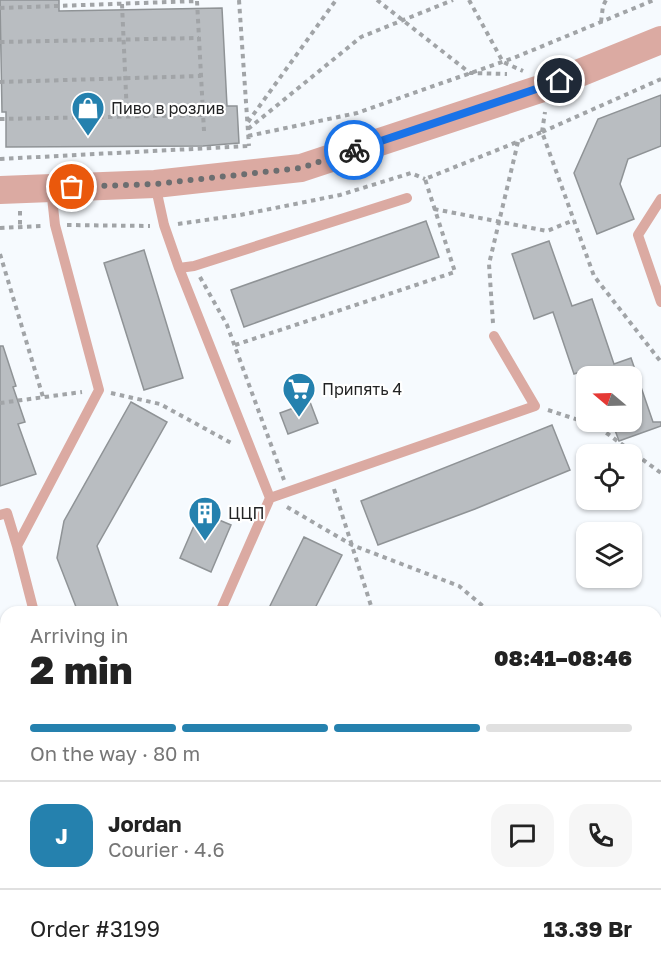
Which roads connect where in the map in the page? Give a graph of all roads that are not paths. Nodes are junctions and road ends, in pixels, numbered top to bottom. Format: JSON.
{"nodes":[{"id":1,"x":661,"y":40,"type":"edge"},
{"id":2,"x":155,"y":184,"type":"junction"},
{"id":3,"x":51,"y":188,"type":"junction"},
{"id":4,"x":0,"y":190,"type":"edge"},
{"id":5,"x":407,"y":198,"type":"dead end"},
{"id":6,"x":661,"y":199,"type":"edge"},
{"id":7,"x":179,"y":268,"type":"junction"},
{"id":8,"x":661,"y":302,"type":"edge"},
{"id":9,"x":494,"y":336,"type":"road end"},
{"id":10,"x":270,"y":498,"type":"junction"},
{"id":11,"x":0,"y":515,"type":"edge"},
{"id":12,"x":17,"y":546,"type":"junction"},
{"id":13,"x":32,"y":606,"type":"edge"},
{"id":14,"x":223,"y":606,"type":"edge"}],
"edges":[{"from":1,"to":2,"type":"street"},
{"from":2,"to":3,"type":"street"},
{"from":2,"to":7,"type":"lane"},
{"from":3,"to":4,"type":"street"},
{"from":3,"to":12,"type":"lane"},
{"from":5,"to":7,"type":"lane"},
{"from":6,"to":8,"type":"lane"},
{"from":7,"to":10,"type":"lane"},
{"from":9,"to":10,"type":"lane"},
{"from":10,"to":14,"type":"lane"},
{"from":11,"to":12,"type":"lane"},
{"from":12,"to":13,"type":"lane"}]}
